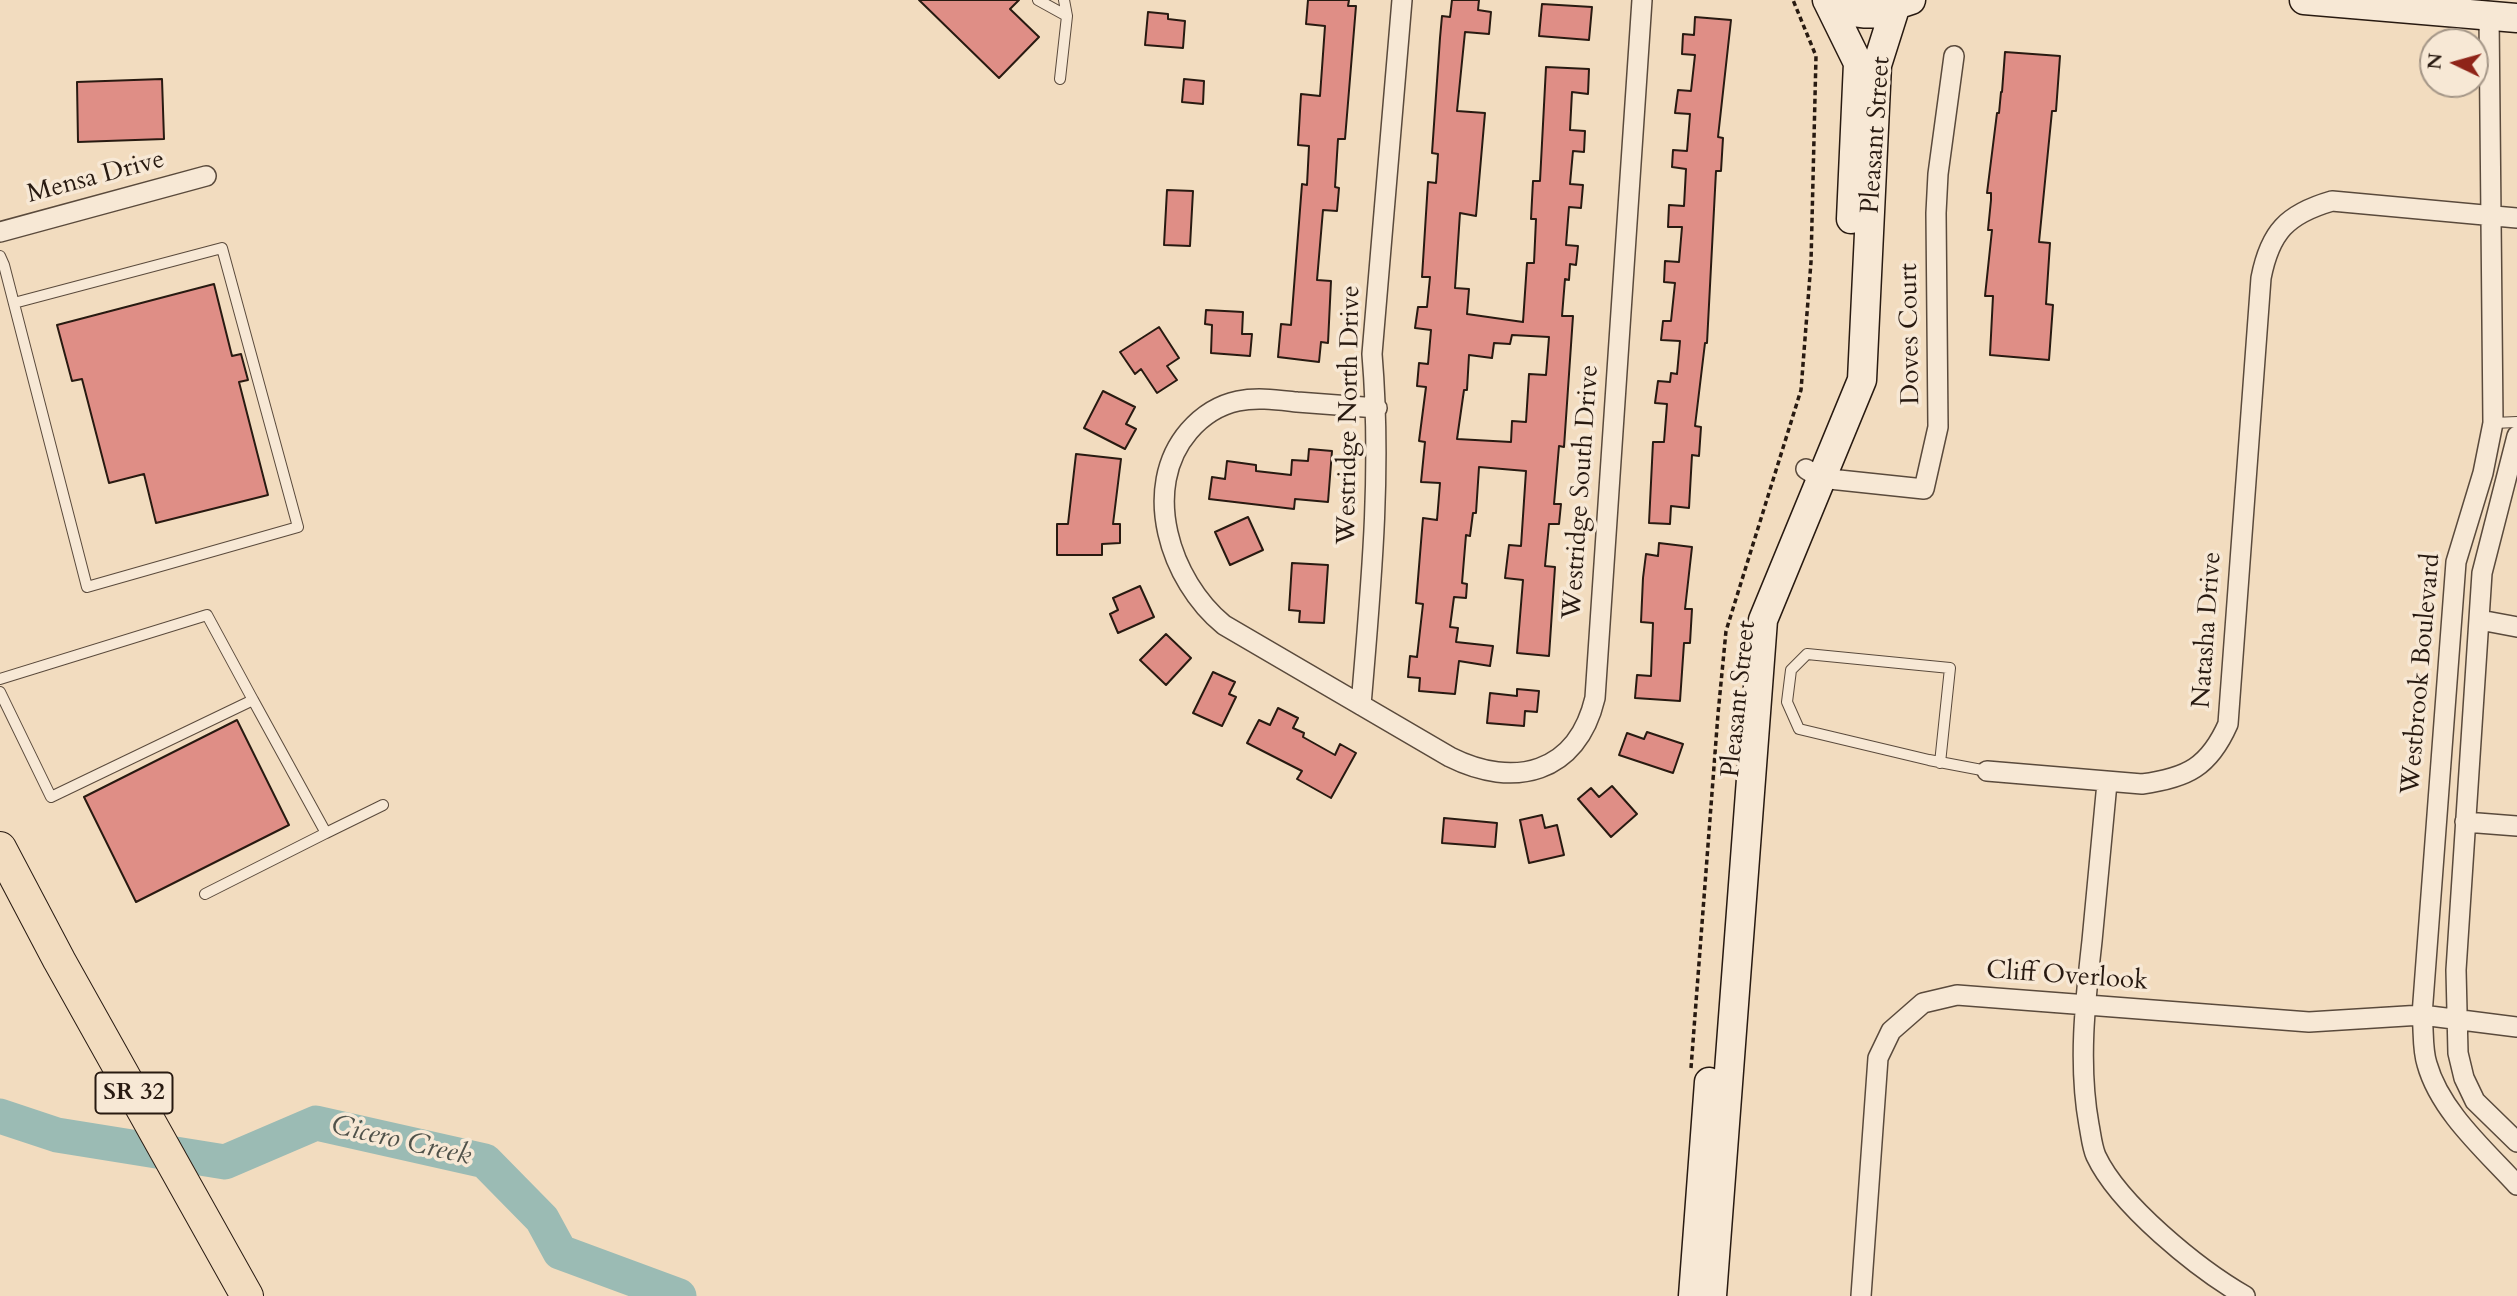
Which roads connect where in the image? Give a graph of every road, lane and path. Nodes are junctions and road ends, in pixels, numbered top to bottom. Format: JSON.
{"nodes":[{"id":1,"x":1038,"y":0,"type":"edge"},
{"id":2,"x":1064,"y":0,"type":"edge"},
{"id":3,"x":1402,"y":0,"type":"edge"},
{"id":4,"x":1642,"y":0,"type":"edge"},
{"id":5,"x":1827,"y":0,"type":"edge"},
{"id":6,"x":2317,"y":1,"type":"edge"},
{"id":7,"x":1903,"y":2,"type":"edge"},
{"id":8,"x":2417,"y":5,"type":"edge"},
{"id":9,"x":2484,"y":11,"type":"edge"},
{"id":10,"x":1067,"y":16,"type":"junction"},
{"id":11,"x":1954,"y":56,"type":"dead end"},
{"id":12,"x":1060,"y":79,"type":"dead end"},
{"id":13,"x":206,"y":176,"type":"dead end"},
{"id":14,"x":2490,"y":215,"type":"junction"},
{"id":15,"x":2517,"y":218,"type":"edge"},
{"id":16,"x":0,"y":232,"type":"edge"},
{"id":17,"x":0,"y":256,"type":"edge"},
{"id":18,"x":14,"y":303,"type":"junction"},
{"id":19,"x":1377,"y":408,"type":"junction"},
{"id":20,"x":2517,"y":422,"type":"edge"},
{"id":21,"x":2493,"y":423,"type":"junction"},
{"id":22,"x":2517,"y":436,"type":"edge"},
{"id":23,"x":1813,"y":473,"type":"junction"},
{"id":24,"x":2465,"y":617,"type":"junction"},
{"id":25,"x":2517,"y":627,"type":"edge"},
{"id":26,"x":0,"y":678,"type":"edge"},
{"id":27,"x":0,"y":692,"type":"edge"},
{"id":28,"x":253,"y":700,"type":"junction"},
{"id":29,"x":1361,"y":705,"type":"junction"},
{"id":30,"x":1940,"y":763,"type":"junction"},
{"id":31,"x":1987,"y":771,"type":"joint"},
{"id":32,"x":2107,"y":783,"type":"junction"},
{"id":33,"x":383,"y":805,"type":"dead end"},
{"id":34,"x":2450,"y":822,"type":"junction"},
{"id":35,"x":2517,"y":826,"type":"edge"},
{"id":36,"x":326,"y":833,"type":"junction"},
{"id":37,"x":0,"y":848,"type":"edge"},
{"id":38,"x":205,"y":894,"type":"dead end"},
{"id":39,"x":2085,"y":1005,"type":"junction"},
{"id":40,"x":2423,"y":1015,"type":"junction"},
{"id":41,"x":2457,"y":1018,"type":"junction"},
{"id":42,"x":2517,"y":1027,"type":"edge"},
{"id":43,"x":2517,"y":1142,"type":"edge"},
{"id":44,"x":2517,"y":1185,"type":"edge"},
{"id":45,"x":247,"y":1296,"type":"edge"},
{"id":46,"x":1693,"y":1296,"type":"edge"},
{"id":47,"x":1712,"y":1296,"type":"edge"},
{"id":48,"x":1861,"y":1296,"type":"edge"},
{"id":49,"x":2245,"y":1296,"type":"edge"}],
"edges":[{"from":1,"to":10,"type":"lane"},
{"from":2,"to":10,"type":"lane"},
{"from":3,"to":19,"type":"street","name":"Westridge North Drive"},
{"from":4,"to":29,"type":"street","name":"Westridge South Drive"},
{"from":5,"to":7,"type":"main road"},
{"from":5,"to":23,"type":"main road","name":"Pleasant Street"},
{"from":6,"to":8,"type":"main road"},
{"from":7,"to":23,"type":"main road","name":"Pleasant Street"},
{"from":8,"to":9,"type":"main road"},
{"from":9,"to":14,"type":"street","name":"Westbrook Boulevard"},
{"from":10,"to":12,"type":"lane"},
{"from":11,"to":23,"type":"street","name":"Doves Court"},
{"from":13,"to":16,"type":"street","name":"Mensa Drive"},
{"from":14,"to":15,"type":"street","name":"Natasha Drive"},
{"from":14,"to":21,"type":"street","name":"Westbrook Boulevard"},
{"from":14,"to":32,"type":"street","name":"Natasha Drive"},
{"from":17,"to":18,"type":"lane"},
{"from":18,"to":18,"type":"lane"},
{"from":19,"to":29,"type":"street","name":"Westridge North Drive"},
{"from":19,"to":29,"type":"street","name":"Westridge South Drive"},
{"from":20,"to":21,"type":"lane"},
{"from":21,"to":24,"type":"street","name":"Westbrook Boulevard"},
{"from":22,"to":24,"type":"street","name":"Westbrook Boulevard"},
{"from":23,"to":46,"type":"main road","name":"Pleasant Street"},
{"from":23,"to":47,"type":"main road","name":"Pleasant Street"},
{"from":24,"to":25,"type":"street"},
{"from":24,"to":34,"type":"street","name":"Westbrook Boulevard"},
{"from":24,"to":34,"type":"street","name":"Westbrook Boulevard"},
{"from":26,"to":28,"type":"lane"},
{"from":27,"to":28,"type":"lane"},
{"from":28,"to":36,"type":"lane"},
{"from":30,"to":30,"type":"lane"},
{"from":30,"to":31,"type":"lane"},
{"from":31,"to":32,"type":"street","name":"Natasha Drive"},
{"from":32,"to":39,"type":"street"},
{"from":33,"to":36,"type":"lane"},
{"from":34,"to":35,"type":"street"},
{"from":34,"to":40,"type":"street","name":"Westbrook Boulevard"},
{"from":34,"to":41,"type":"street","name":"Westbrook Boulevard"},
{"from":36,"to":38,"type":"lane"},
{"from":37,"to":45,"type":"main road","number":"SR 32"},
{"from":39,"to":40,"type":"street","name":"Cliff Overlook"},
{"from":39,"to":48,"type":"street","name":"Cliff Overlook"},
{"from":39,"to":49,"type":"street"},
{"from":40,"to":41,"type":"street","name":"Cliff Overlook"},
{"from":40,"to":44,"type":"street","name":"Westbrook Boulevard"},
{"from":41,"to":42,"type":"street","name":"Cliff Overlook"},
{"from":41,"to":43,"type":"street","name":"Westbrook Boulevard"}]}
